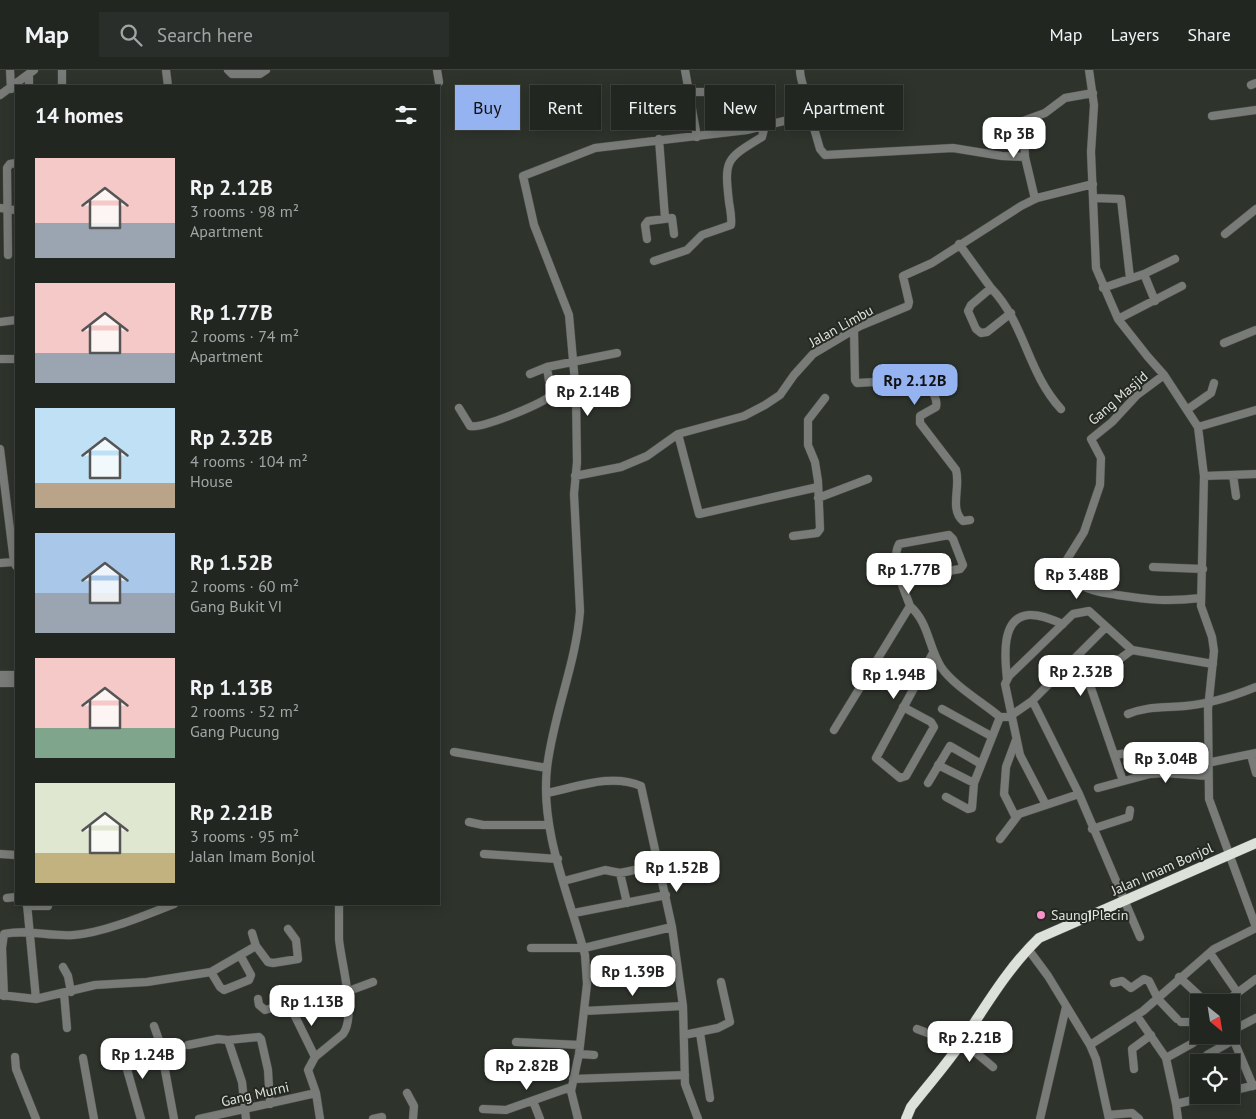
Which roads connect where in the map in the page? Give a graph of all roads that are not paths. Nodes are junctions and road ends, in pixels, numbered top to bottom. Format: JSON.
{"nodes":[{"id":1,"x":10,"y":70,"type":"edge"},
{"id":2,"x":62,"y":70,"type":"edge"},
{"id":3,"x":166,"y":70,"type":"edge"},
{"id":4,"x":228,"y":70,"type":"edge"},
{"id":5,"x":266,"y":70,"type":"edge"},
{"id":6,"x":437,"y":70,"type":"edge"},
{"id":7,"x":685,"y":70,"type":"edge"},
{"id":8,"x":800,"y":70,"type":"edge"},
{"id":9,"x":1089,"y":70,"type":"edge"},
{"id":10,"x":31,"y":73,"type":"edge"},
{"id":11,"x":439,"y":82,"type":"dead end"},
{"id":12,"x":16,"y":85,"type":"edge"},
{"id":13,"x":62,"y":85,"type":"edge"},
{"id":14,"x":168,"y":85,"type":"edge"},
{"id":15,"x":688,"y":85,"type":"edge"},
{"id":16,"x":802,"y":85,"type":"edge"},
{"id":17,"x":15,"y":86,"type":"edge"},
{"id":18,"x":11,"y":89,"type":"junction"},
{"id":19,"x":1093,"y":93,"type":"junction"},
{"id":20,"x":0,"y":95,"type":"edge"},
{"id":21,"x":1256,"y":110,"type":"edge"},
{"id":22,"x":1212,"y":116,"type":"dead end"},
{"id":23,"x":695,"y":124,"type":"edge"},
{"id":24,"x":737,"y":130,"type":"edge"},
{"id":25,"x":764,"y":130,"type":"edge"},
{"id":26,"x":814,"y":130,"type":"edge"},
{"id":27,"x":697,"y":137,"type":"junction"},
{"id":28,"x":659,"y":139,"type":"junction"},
{"id":29,"x":1026,"y":157,"type":"junction"},
{"id":30,"x":15,"y":163,"type":"edge"},
{"id":31,"x":1093,"y":184,"type":"junction"},
{"id":32,"x":1095,"y":198,"type":"junction"},
{"id":33,"x":1035,"y":199,"type":"junction"},
{"id":34,"x":3,"y":209,"type":"edge"},
{"id":35,"x":1256,"y":209,"type":"edge"},
{"id":36,"x":665,"y":218,"type":"junction"},
{"id":37,"x":674,"y":234,"type":"dead end"},
{"id":38,"x":1225,"y":234,"type":"dead end"},
{"id":39,"x":647,"y":239,"type":"dead end"},
{"id":40,"x":959,"y":244,"type":"junction"},
{"id":41,"x":8,"y":255,"type":"dead end"},
{"id":42,"x":1176,"y":259,"type":"dead end"},
{"id":43,"x":654,"y":261,"type":"dead end"},
{"id":44,"x":1144,"y":274,"type":"junction"},
{"id":45,"x":1130,"y":278,"type":"junction"},
{"id":46,"x":1182,"y":286,"type":"dead end"},
{"id":47,"x":991,"y":288,"type":"junction"},
{"id":48,"x":1103,"y":288,"type":"junction"},
{"id":49,"x":1155,"y":301,"type":"junction"},
{"id":50,"x":1011,"y":313,"type":"junction"},
{"id":51,"x":1118,"y":319,"type":"junction"},
{"id":52,"x":15,"y":320,"type":"edge"},
{"id":53,"x":0,"y":322,"type":"edge"},
{"id":54,"x":854,"y":330,"type":"junction"},
{"id":55,"x":1256,"y":330,"type":"edge"},
{"id":56,"x":1224,"y":342,"type":"dead end"},
{"id":57,"x":617,"y":353,"type":"dead end"},
{"id":58,"x":15,"y":359,"type":"edge"},
{"id":59,"x":0,"y":360,"type":"edge"},
{"id":60,"x":573,"y":363,"type":"junction"},
{"id":61,"x":546,"y":368,"type":"junction"},
{"id":62,"x":530,"y":374,"type":"dead end"},
{"id":63,"x":1164,"y":375,"type":"junction"},
{"id":64,"x":1214,"y":383,"type":"dead end"},
{"id":65,"x":825,"y":398,"type":"dead end"},
{"id":66,"x":459,"y":408,"type":"dead end"},
{"id":67,"x":1061,"y":408,"type":"dead end"},
{"id":68,"x":1188,"y":409,"type":"junction"},
{"id":69,"x":1256,"y":410,"type":"edge"},
{"id":70,"x":1198,"y":426,"type":"junction"},
{"id":71,"x":678,"y":434,"type":"junction"},
{"id":72,"x":0,"y":449,"type":"edge"},
{"id":73,"x":1256,"y":474,"type":"edge"},
{"id":74,"x":1233,"y":475,"type":"junction"},
{"id":75,"x":575,"y":476,"type":"junction"},
{"id":76,"x":1204,"y":476,"type":"junction"},
{"id":77,"x":868,"y":479,"type":"dead end"},
{"id":78,"x":818,"y":487,"type":"junction"},
{"id":79,"x":1236,"y":496,"type":"dead end"},
{"id":80,"x":818,"y":498,"type":"junction"},
{"id":81,"x":15,"y":504,"type":"edge"},
{"id":82,"x":7,"y":506,"type":"junction"},
{"id":83,"x":970,"y":520,"type":"dead end"},
{"id":84,"x":792,"y":536,"type":"dead end"},
{"id":85,"x":15,"y":562,"type":"edge"},
{"id":86,"x":0,"y":563,"type":"edge"},
{"id":87,"x":1153,"y":567,"type":"dead end"},
{"id":88,"x":1203,"y":569,"type":"junction"},
{"id":89,"x":900,"y":580,"type":"junction"},
{"id":90,"x":1201,"y":598,"type":"junction"},
{"id":91,"x":910,"y":606,"type":"junction"},
{"id":92,"x":1064,"y":624,"type":"junction"},
{"id":93,"x":1105,"y":628,"type":"junction"},
{"id":94,"x":1132,"y":650,"type":"junction"},
{"id":95,"x":933,"y":653,"type":"junction"},
{"id":96,"x":1213,"y":664,"type":"junction"},
{"id":97,"x":0,"y":675,"type":"edge"},
{"id":98,"x":15,"y":675,"type":"edge"},
{"id":99,"x":1007,"y":679,"type":"junction"},
{"id":100,"x":0,"y":683,"type":"edge"},
{"id":101,"x":15,"y":683,"type":"edge"},
{"id":102,"x":1256,"y":687,"type":"edge"},
{"id":103,"x":1032,"y":701,"type":"junction"},
{"id":104,"x":1210,"y":702,"type":"junction"},
{"id":105,"x":903,"y":707,"type":"junction"},
{"id":106,"x":942,"y":709,"type":"dead end"},
{"id":107,"x":1128,"y":714,"type":"dead end"},
{"id":108,"x":1013,"y":715,"type":"junction"},
{"id":109,"x":1000,"y":717,"type":"junction"},
{"id":110,"x":834,"y":730,"type":"dead end"},
{"id":111,"x":991,"y":736,"type":"junction"},
{"id":112,"x":1016,"y":738,"type":"junction"},
{"id":113,"x":454,"y":752,"type":"dead end"},
{"id":114,"x":1253,"y":754,"type":"edge"},
{"id":115,"x":1115,"y":755,"type":"junction"},
{"id":116,"x":1208,"y":763,"type":"junction"},
{"id":117,"x":981,"y":764,"type":"junction"},
{"id":118,"x":938,"y":765,"type":"junction"},
{"id":119,"x":547,"y":768,"type":"junction"},
{"id":120,"x":1158,"y":773,"type":"junction"},
{"id":121,"x":1256,"y":773,"type":"edge"},
{"id":122,"x":1208,"y":776,"type":"junction"},
{"id":123,"x":1123,"y":781,"type":"junction"},
{"id":124,"x":928,"y":783,"type":"dead end"},
{"id":125,"x":974,"y":783,"type":"junction"},
{"id":126,"x":1098,"y":788,"type":"dead end"},
{"id":127,"x":547,"y":793,"type":"junction"},
{"id":128,"x":1079,"y":794,"type":"junction"},
{"id":129,"x":946,"y":797,"type":"dead end"},
{"id":130,"x":1046,"y":805,"type":"junction"},
{"id":131,"x":1130,"y":810,"type":"dead end"},
{"id":132,"x":1015,"y":816,"type":"junction"},
{"id":133,"x":469,"y":822,"type":"dead end"},
{"id":134,"x":549,"y":825,"type":"junction"},
{"id":135,"x":1092,"y":829,"type":"junction"},
{"id":136,"x":1000,"y":839,"type":"dead end"},
{"id":137,"x":1256,"y":843,"type":"edge"},
{"id":138,"x":0,"y":854,"type":"edge"},
{"id":139,"x":484,"y":854,"type":"dead end"},
{"id":140,"x":15,"y":855,"type":"edge"},
{"id":141,"x":1229,"y":855,"type":"junction"},
{"id":142,"x":558,"y":859,"type":"junction"},
{"id":143,"x":659,"y":865,"type":"junction"},
{"id":144,"x":620,"y":872,"type":"junction"},
{"id":145,"x":564,"y":881,"type":"junction"},
{"id":146,"x":666,"y":895,"type":"junction"},
{"id":147,"x":15,"y":897,"type":"edge"},
{"id":148,"x":7,"y":898,"type":"dead end"},
{"id":149,"x":1123,"y":902,"type":"junction"},
{"id":150,"x":627,"y":903,"type":"junction"},
{"id":151,"x":27,"y":905,"type":"edge"},
{"id":152,"x":171,"y":905,"type":"edge"},
{"id":153,"x":339,"y":905,"type":"edge"},
{"id":154,"x":48,"y":906,"type":"dead end"},
{"id":155,"x":574,"y":913,"type":"junction"},
{"id":156,"x":672,"y":927,"type":"junction"},
{"id":157,"x":1256,"y":928,"type":"edge"},
{"id":158,"x":288,"y":929,"type":"dead end"},
{"id":159,"x":28,"y":932,"type":"junction"},
{"id":160,"x":252,"y":933,"type":"dead end"},
{"id":161,"x":1140,"y":937,"type":"dead end"},
{"id":162,"x":256,"y":946,"type":"junction"},
{"id":163,"x":531,"y":948,"type":"dead end"},
{"id":164,"x":584,"y":948,"type":"junction"},
{"id":165,"x":1028,"y":949,"type":"junction"},
{"id":166,"x":1210,"y":953,"type":"junction"},
{"id":167,"x":240,"y":955,"type":"junction"},
{"id":168,"x":298,"y":959,"type":"junction"},
{"id":169,"x":63,"y":967,"type":"dead end"},
{"id":170,"x":302,"y":967,"type":"dead end"},
{"id":171,"x":211,"y":972,"type":"junction"},
{"id":172,"x":1180,"y":977,"type":"junction"},
{"id":173,"x":1256,"y":979,"type":"edge"},
{"id":174,"x":372,"y":982,"type":"dead end"},
{"id":175,"x":721,"y":982,"type":"dead end"},
{"id":176,"x":1114,"y":983,"type":"dead end"},
{"id":177,"x":67,"y":992,"type":"junction"},
{"id":178,"x":346,"y":992,"type":"junction"},
{"id":179,"x":1237,"y":992,"type":"junction"},
{"id":180,"x":1198,"y":994,"type":"edge"},
{"id":181,"x":1235,"y":994,"type":"edge"},
{"id":182,"x":2,"y":995,"type":"edge"},
{"id":183,"x":1158,"y":998,"type":"junction"},
{"id":184,"x":36,"y":999,"type":"junction"},
{"id":185,"x":258,"y":999,"type":"dead end"},
{"id":186,"x":683,"y":1006,"type":"junction"},
{"id":187,"x":1066,"y":1007,"type":"junction"},
{"id":188,"x":584,"y":1011,"type":"junction"},
{"id":189,"x":1137,"y":1016,"type":"junction"},
{"id":190,"x":1256,"y":1018,"type":"edge"},
{"id":191,"x":1190,"y":1022,"type":"dead end"},
{"id":192,"x":154,"y":1026,"type":"dead end"},
{"id":193,"x":67,"y":1028,"type":"dead end"},
{"id":194,"x":917,"y":1029,"type":"dead end"},
{"id":195,"x":1240,"y":1029,"type":"edge"},
{"id":196,"x":700,"y":1033,"type":"junction"},
{"id":197,"x":684,"y":1034,"type":"junction"},
{"id":198,"x":1151,"y":1035,"type":"junction"},
{"id":199,"x":228,"y":1040,"type":"junction"},
{"id":200,"x":516,"y":1042,"type":"dead end"},
{"id":201,"x":580,"y":1044,"type":"junction"},
{"id":202,"x":1191,"y":1044,"type":"edge"},
{"id":203,"x":1221,"y":1044,"type":"edge"},
{"id":204,"x":1236,"y":1044,"type":"edge"},
{"id":205,"x":188,"y":1045,"type":"dead end"},
{"id":206,"x":959,"y":1045,"type":"junction"},
{"id":207,"x":1090,"y":1045,"type":"junction"},
{"id":208,"x":121,"y":1048,"type":"dead end"},
{"id":209,"x":579,"y":1054,"type":"junction"},
{"id":210,"x":1209,"y":1054,"type":"edge"},
{"id":211,"x":594,"y":1056,"type":"dead end"},
{"id":212,"x":14,"y":1057,"type":"dead end"},
{"id":213,"x":315,"y":1057,"type":"junction"},
{"id":214,"x":83,"y":1058,"type":"dead end"},
{"id":215,"x":1166,"y":1058,"type":"junction"},
{"id":216,"x":992,"y":1067,"type":"dead end"},
{"id":217,"x":1134,"y":1069,"type":"dead end"},
{"id":218,"x":685,"y":1076,"type":"junction"},
{"id":219,"x":572,"y":1083,"type":"junction"},
{"id":220,"x":1254,"y":1086,"type":"edge"},
{"id":221,"x":1240,"y":1089,"type":"edge"},
{"id":222,"x":316,"y":1092,"type":"junction"},
{"id":223,"x":407,"y":1093,"type":"dead end"},
{"id":224,"x":710,"y":1098,"type":"dead end"},
{"id":225,"x":533,"y":1101,"type":"junction"},
{"id":226,"x":1190,"y":1101,"type":"edge"},
{"id":227,"x":270,"y":1104,"type":"junction"},
{"id":228,"x":1176,"y":1104,"type":"junction"},
{"id":229,"x":483,"y":1109,"type":"dead end"},
{"id":230,"x":244,"y":1110,"type":"junction"},
{"id":231,"x":382,"y":1117,"type":"dead end"},
{"id":232,"x":1108,"y":1117,"type":"edge"},
{"id":233,"x":209,"y":1118,"type":"edge"},
{"id":234,"x":36,"y":1119,"type":"edge"},
{"id":235,"x":94,"y":1119,"type":"edge"},
{"id":236,"x":141,"y":1119,"type":"edge"},
{"id":237,"x":174,"y":1119,"type":"edge"},
{"id":238,"x":199,"y":1119,"type":"edge"},
{"id":239,"x":246,"y":1119,"type":"edge"},
{"id":240,"x":320,"y":1119,"type":"edge"},
{"id":241,"x":373,"y":1119,"type":"edge"},
{"id":242,"x":413,"y":1119,"type":"edge"},
{"id":243,"x":540,"y":1119,"type":"edge"},
{"id":244,"x":578,"y":1119,"type":"edge"},
{"id":245,"x":698,"y":1119,"type":"edge"},
{"id":246,"x":906,"y":1119,"type":"edge"},
{"id":247,"x":1040,"y":1119,"type":"edge"},
{"id":248,"x":1138,"y":1119,"type":"edge"},
{"id":249,"x":1178,"y":1119,"type":"edge"}],
"edges":[{"from":1,"to":18,"type":"street"},
{"from":2,"to":13,"type":"street"},
{"from":3,"to":14,"type":"street"},
{"from":4,"to":5,"type":"street"},
{"from":6,"to":11,"type":"street"},
{"from":7,"to":15,"type":"street"},
{"from":8,"to":16,"type":"street"},
{"from":9,"to":19,"type":"street"},
{"from":10,"to":12,"type":"street"},
{"from":17,"to":18,"type":"street"},
{"from":18,"to":20,"type":"street"},
{"from":19,"to":29,"type":"street"},
{"from":19,"to":31,"type":"street"},
{"from":21,"to":22,"type":"street"},
{"from":23,"to":27,"type":"street"},
{"from":24,"to":27,"type":"street"},
{"from":25,"to":43,"type":"street"},
{"from":26,"to":29,"type":"street"},
{"from":27,"to":28,"type":"street"},
{"from":28,"to":36,"type":"street"},
{"from":28,"to":60,"type":"street"},
{"from":29,"to":33,"type":"street"},
{"from":30,"to":34,"type":"street"},
{"from":31,"to":32,"type":"street"},
{"from":31,"to":33,"type":"street","name":"Jalan Limbu"},
{"from":32,"to":45,"type":"street"},
{"from":32,"to":48,"type":"street"},
{"from":33,"to":40,"type":"street","name":"Jalan Limbu"},
{"from":34,"to":41,"type":"street"},
{"from":35,"to":38,"type":"street"},
{"from":36,"to":37,"type":"street"},
{"from":36,"to":39,"type":"street"},
{"from":40,"to":47,"type":"street"},
{"from":40,"to":54,"type":"street","name":"Jalan Limbu"},
{"from":42,"to":44,"type":"street"},
{"from":44,"to":45,"type":"street"},
{"from":44,"to":49,"type":"street"},
{"from":45,"to":48,"type":"street"},
{"from":46,"to":49,"type":"street"},
{"from":47,"to":50,"type":"street"},
{"from":47,"to":50,"type":"street"},
{"from":48,"to":51,"type":"street"},
{"from":49,"to":51,"type":"street"},
{"from":50,"to":67,"type":"street"},
{"from":51,"to":63,"type":"street"},
{"from":52,"to":53,"type":"street"},
{"from":54,"to":71,"type":"street","name":"Jalan Limbu"},
{"from":54,"to":83,"type":"street"},
{"from":55,"to":56,"type":"street"},
{"from":57,"to":60,"type":"street"},
{"from":58,"to":59,"type":"street"},
{"from":60,"to":61,"type":"street"},
{"from":60,"to":75,"type":"street"},
{"from":61,"to":62,"type":"street"},
{"from":61,"to":66,"type":"street"},
{"from":63,"to":68,"type":"street"},
{"from":63,"to":90,"type":"street","name":"Gang Masjid"},
{"from":64,"to":68,"type":"street"},
{"from":65,"to":78,"type":"street"},
{"from":68,"to":70,"type":"street"},
{"from":69,"to":70,"type":"street"},
{"from":70,"to":76,"type":"street"},
{"from":71,"to":75,"type":"street","name":"Jalan Limbu"},
{"from":71,"to":78,"type":"street"},
{"from":72,"to":82,"type":"street"},
{"from":73,"to":74,"type":"street"},
{"from":74,"to":76,"type":"street"},
{"from":74,"to":79,"type":"street"},
{"from":75,"to":119,"type":"street"},
{"from":76,"to":88,"type":"street"},
{"from":77,"to":80,"type":"street"},
{"from":78,"to":80,"type":"street"},
{"from":80,"to":84,"type":"street"},
{"from":81,"to":82,"type":"street"},
{"from":82,"to":85,"type":"street"},
{"from":85,"to":86,"type":"street"},
{"from":87,"to":88,"type":"street"},
{"from":88,"to":90,"type":"street"},
{"from":89,"to":89,"type":"street"},
{"from":89,"to":91,"type":"street"},
{"from":90,"to":96,"type":"street"},
{"from":91,"to":95,"type":"street"},
{"from":91,"to":110,"type":"street"},
{"from":92,"to":93,"type":"street"},
{"from":92,"to":99,"type":"street"},
{"from":92,"to":99,"type":"street"},
{"from":93,"to":94,"type":"street"},
{"from":93,"to":103,"type":"street"},
{"from":94,"to":96,"type":"street"},
{"from":94,"to":115,"type":"street"},
{"from":95,"to":105,"type":"street"},
{"from":95,"to":109,"type":"street"},
{"from":96,"to":104,"type":"street"},
{"from":97,"to":98,"type":"street"},
{"from":99,"to":108,"type":"street"},
{"from":100,"to":101,"type":"street"},
{"from":102,"to":104,"type":"street"},
{"from":103,"to":108,"type":"street"},
{"from":103,"to":128,"type":"street"},
{"from":104,"to":107,"type":"street"},
{"from":104,"to":116,"type":"street"},
{"from":105,"to":105,"type":"street"},
{"from":106,"to":111,"type":"street"},
{"from":108,"to":109,"type":"street"},
{"from":108,"to":112,"type":"street"},
{"from":109,"to":111,"type":"street"},
{"from":111,"to":117,"type":"street"},
{"from":112,"to":130,"type":"street"},
{"from":112,"to":132,"type":"street"},
{"from":113,"to":119,"type":"street"},
{"from":114,"to":116,"type":"street"},
{"from":114,"to":121,"type":"street"},
{"from":115,"to":120,"type":"street"},
{"from":115,"to":123,"type":"street"},
{"from":116,"to":122,"type":"street"},
{"from":117,"to":118,"type":"street"},
{"from":117,"to":125,"type":"street"},
{"from":118,"to":124,"type":"street"},
{"from":118,"to":125,"type":"street"},
{"from":119,"to":127,"type":"street"},
{"from":120,"to":122,"type":"street"},
{"from":120,"to":123,"type":"street"},
{"from":122,"to":141,"type":"street"},
{"from":123,"to":126,"type":"street"},
{"from":125,"to":129,"type":"street"},
{"from":127,"to":134,"type":"street"},
{"from":127,"to":143,"type":"street"},
{"from":128,"to":130,"type":"street"},
{"from":128,"to":135,"type":"street"},
{"from":130,"to":132,"type":"street"},
{"from":131,"to":135,"type":"street"},
{"from":132,"to":136,"type":"street"},
{"from":133,"to":134,"type":"street"},
{"from":134,"to":142,"type":"street"},
{"from":135,"to":149,"type":"street"},
{"from":137,"to":141,"type":"highway","name":"Jalan Imam Bonjol"},
{"from":138,"to":140,"type":"street"},
{"from":139,"to":142,"type":"street"},
{"from":141,"to":149,"type":"highway","name":"Jalan Imam Bonjol"},
{"from":141,"to":157,"type":"street"},
{"from":142,"to":145,"type":"street"},
{"from":143,"to":144,"type":"street"},
{"from":143,"to":146,"type":"street"},
{"from":144,"to":145,"type":"street"},
{"from":144,"to":150,"type":"street"},
{"from":145,"to":155,"type":"street"},
{"from":146,"to":150,"type":"street"},
{"from":146,"to":156,"type":"street"},
{"from":147,"to":148,"type":"street"},
{"from":149,"to":161,"type":"street"},
{"from":149,"to":165,"type":"highway","name":"Jalan Imam Bonjol"},
{"from":150,"to":155,"type":"street"},
{"from":151,"to":154,"type":"street"},
{"from":151,"to":159,"type":"street"},
{"from":152,"to":159,"type":"street"},
{"from":153,"to":178,"type":"street"},
{"from":155,"to":164,"type":"street"},
{"from":156,"to":164,"type":"street"},
{"from":156,"to":186,"type":"street"},
{"from":157,"to":166,"type":"street"},
{"from":158,"to":168,"type":"street"},
{"from":159,"to":182,"type":"street"},
{"from":159,"to":184,"type":"street"},
{"from":160,"to":162,"type":"street"},
{"from":162,"to":167,"type":"street"},
{"from":162,"to":168,"type":"street"},
{"from":163,"to":164,"type":"street"},
{"from":164,"to":188,"type":"street"},
{"from":165,"to":187,"type":"street"},
{"from":165,"to":206,"type":"highway","name":"Jalan Imam Bonjol"},
{"from":166,"to":172,"type":"street"},
{"from":166,"to":179,"type":"street"},
{"from":167,"to":171,"type":"street"},
{"from":167,"to":171,"type":"street"},
{"from":168,"to":170,"type":"street"},
{"from":169,"to":177,"type":"street"},
{"from":171,"to":177,"type":"street"},
{"from":172,"to":180,"type":"street"},
{"from":172,"to":183,"type":"street"},
{"from":173,"to":179,"type":"street"},
{"from":174,"to":178,"type":"street"},
{"from":175,"to":196,"type":"street"},
{"from":176,"to":183,"type":"street"},
{"from":177,"to":184,"type":"street"},
{"from":177,"to":193,"type":"street"},
{"from":178,"to":213,"type":"street"},
{"from":179,"to":181,"type":"street"},
{"from":182,"to":184,"type":"street"},
{"from":183,"to":189,"type":"street"},
{"from":183,"to":191,"type":"street"},
{"from":185,"to":213,"type":"street"},
{"from":186,"to":188,"type":"street"},
{"from":186,"to":197,"type":"street"},
{"from":187,"to":207,"type":"street"},
{"from":187,"to":247,"type":"street"},
{"from":188,"to":201,"type":"street"},
{"from":189,"to":198,"type":"street"},
{"from":189,"to":207,"type":"street"},
{"from":190,"to":195,"type":"street"},
{"from":192,"to":237,"type":"street"},
{"from":194,"to":206,"type":"street"},
{"from":196,"to":197,"type":"street"},
{"from":196,"to":224,"type":"street"},
{"from":197,"to":218,"type":"street"},
{"from":198,"to":215,"type":"street"},
{"from":198,"to":217,"type":"street"},
{"from":199,"to":205,"type":"street"},
{"from":199,"to":227,"type":"street"},
{"from":199,"to":230,"type":"street"},
{"from":200,"to":201,"type":"street"},
{"from":201,"to":209,"type":"street"},
{"from":202,"to":215,"type":"street"},
{"from":203,"to":210,"type":"street"},
{"from":204,"to":220,"type":"street"},
{"from":206,"to":216,"type":"street"},
{"from":206,"to":246,"type":"highway","name":"Jalan Imam Bonjol"},
{"from":207,"to":232,"type":"street"},
{"from":208,"to":236,"type":"street"},
{"from":209,"to":211,"type":"street"},
{"from":209,"to":219,"type":"street"},
{"from":212,"to":234,"type":"street"},
{"from":213,"to":222,"type":"street"},
{"from":214,"to":235,"type":"street"},
{"from":215,"to":228,"type":"street"},
{"from":218,"to":219,"type":"street"},
{"from":218,"to":245,"type":"street"},
{"from":219,"to":225,"type":"street"},
{"from":219,"to":244,"type":"street"},
{"from":220,"to":221,"type":"street"},
{"from":222,"to":227,"type":"street","name":"Gang Murni"},
{"from":222,"to":240,"type":"street"},
{"from":223,"to":242,"type":"street"},
{"from":225,"to":229,"type":"street"},
{"from":225,"to":243,"type":"street"},
{"from":226,"to":228,"type":"street"},
{"from":227,"to":230,"type":"street","name":"Gang Murni"},
{"from":228,"to":249,"type":"street"},
{"from":230,"to":233,"type":"street","name":"Gang Murni"},
{"from":230,"to":239,"type":"street"},
{"from":231,"to":241,"type":"street"},
{"from":232,"to":248,"type":"street"},
{"from":233,"to":238,"type":"street","name":"Gang Murni"}]}
